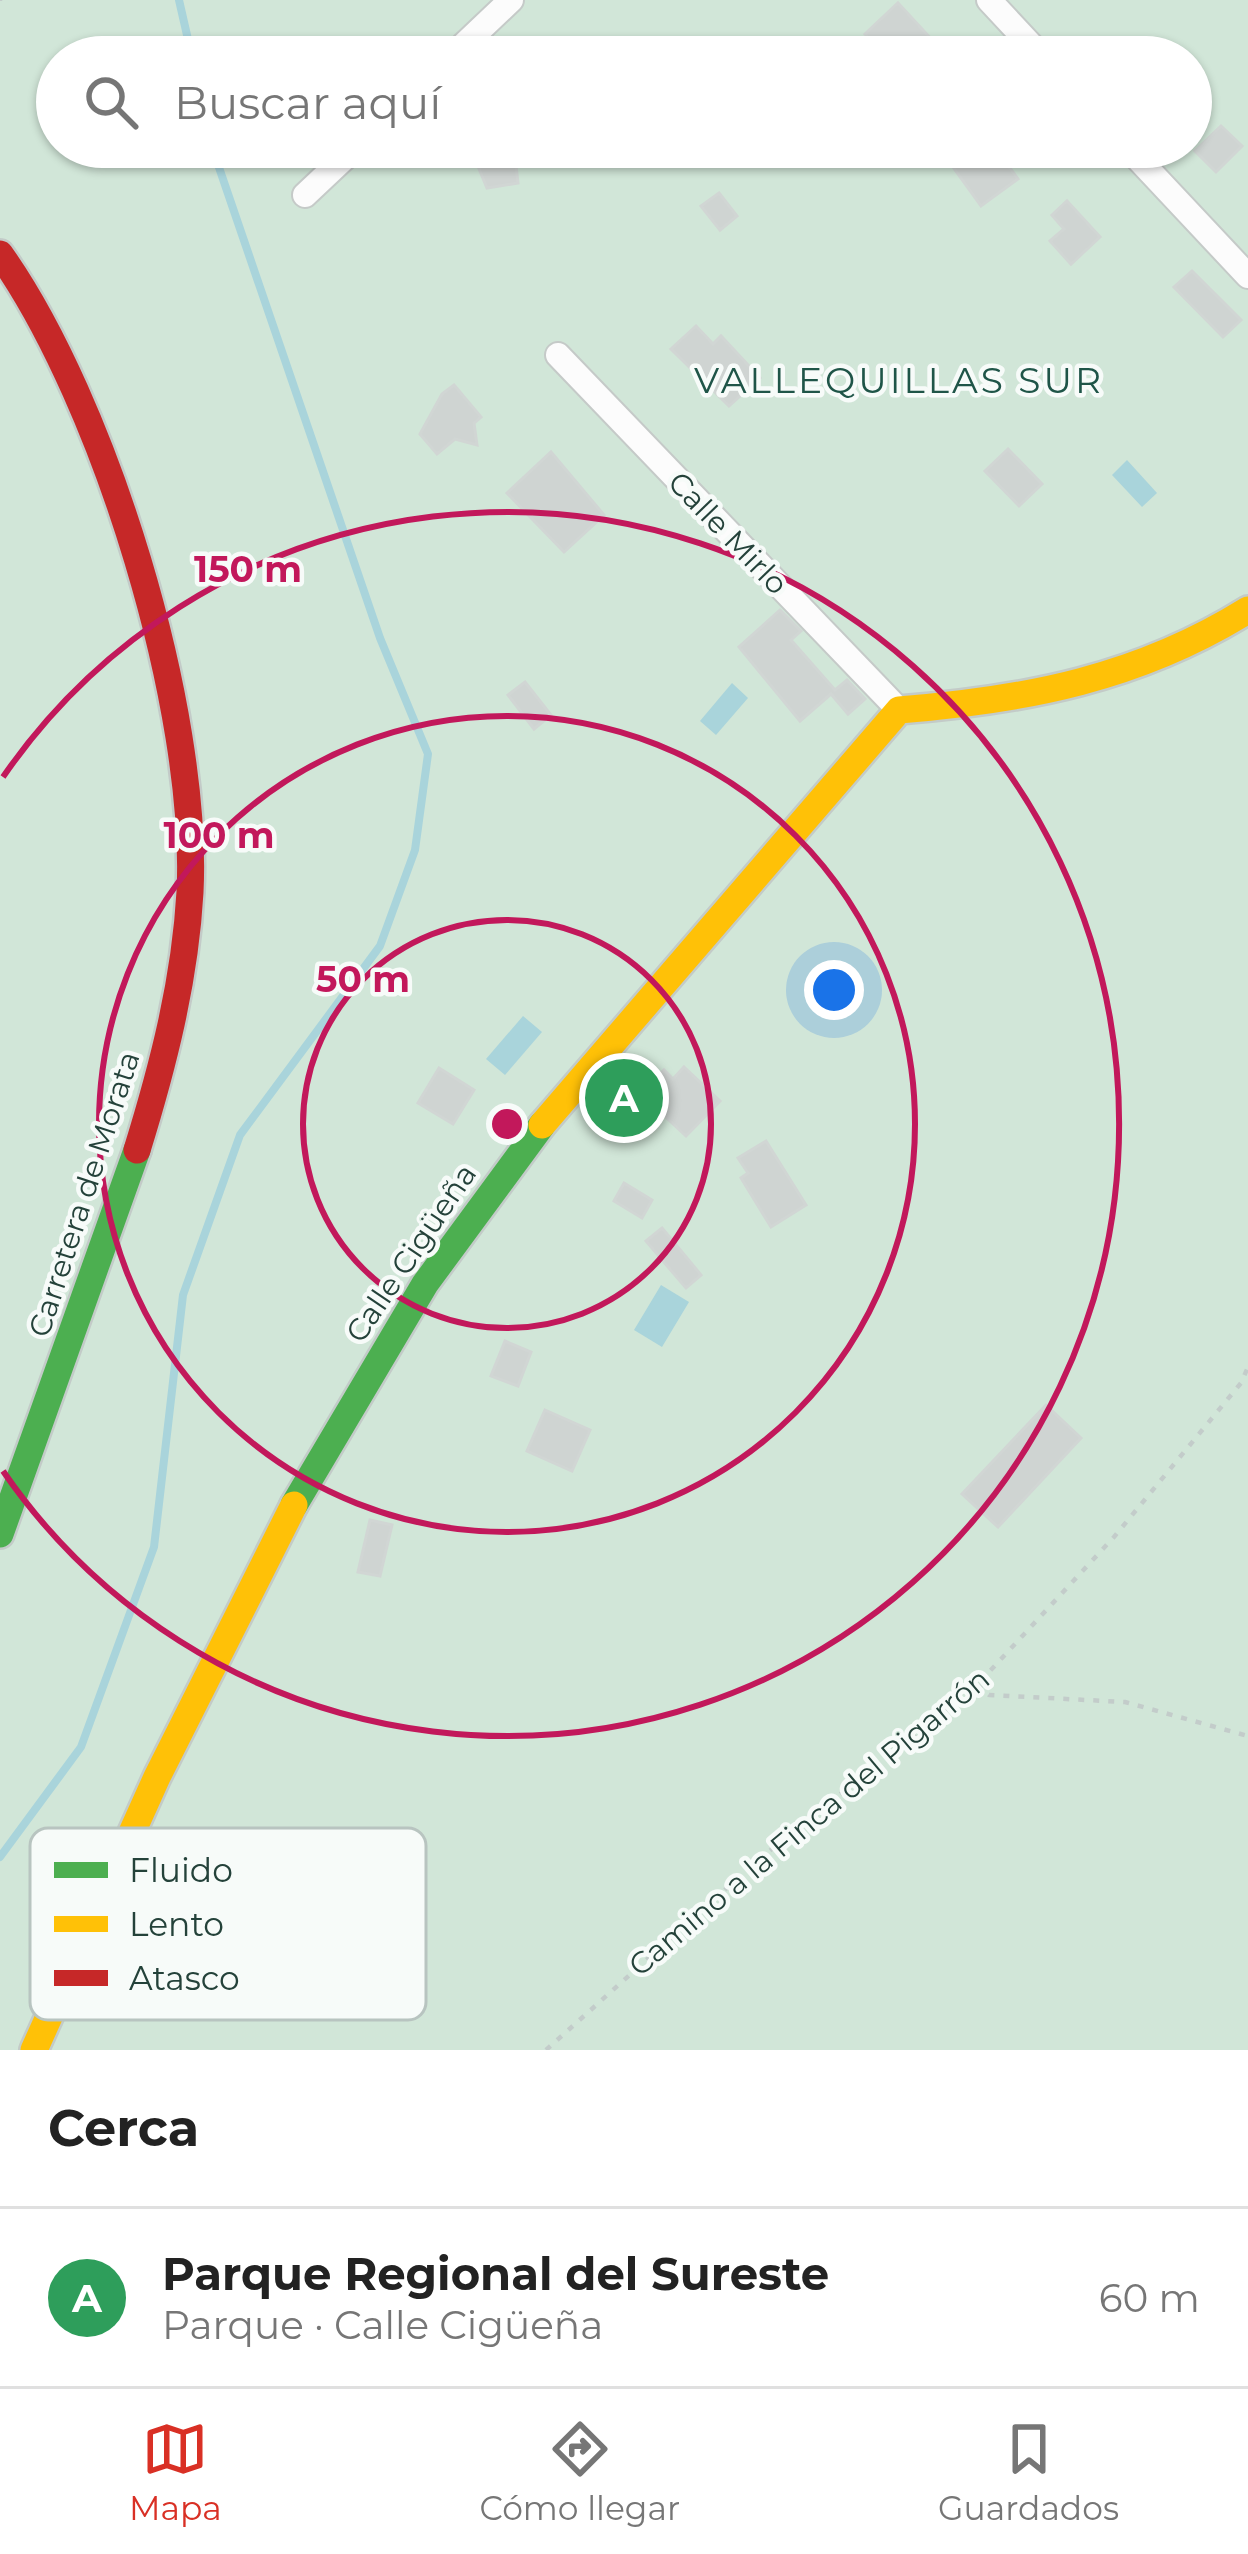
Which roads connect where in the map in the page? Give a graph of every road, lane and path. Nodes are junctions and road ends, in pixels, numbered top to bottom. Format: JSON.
{"nodes":[{"id":1,"x":512,"y":0,"type":"edge"},
{"id":2,"x":989,"y":0,"type":"edge"},
{"id":3,"x":473,"y":36,"type":"edge"},
{"id":4,"x":1022,"y":36,"type":"edge"},
{"id":5,"x":334,"y":168,"type":"edge"},
{"id":6,"x":1147,"y":168,"type":"edge"},
{"id":7,"x":305,"y":195,"type":"dead end"},
{"id":8,"x":0,"y":254,"type":"edge"},
{"id":9,"x":1248,"y":276,"type":"edge"},
{"id":10,"x":558,"y":356,"type":"dead end"},
{"id":11,"x":1248,"y":610,"type":"edge"},
{"id":12,"x":899,"y":710,"type":"junction"},
{"id":13,"x":1248,"y":1366,"type":"edge"},
{"id":14,"x":0,"y":1534,"type":"edge"},
{"id":15,"x":977,"y":1685,"type":"junction"},
{"id":16,"x":1248,"y":1736,"type":"edge"},
{"id":17,"x":134,"y":1828,"type":"edge"},
{"id":18,"x":47,"y":2020,"type":"edge"},
{"id":19,"x":34,"y":2050,"type":"edge"},
{"id":20,"x":546,"y":2050,"type":"edge"}],
"edges":[{"from":1,"to":3,"type":"street"},
{"from":2,"to":4,"type":"street"},
{"from":5,"to":7,"type":"street"},
{"from":6,"to":9,"type":"street"},
{"from":8,"to":14,"type":"street","name":"Carretera de Morata"},
{"from":10,"to":12,"type":"street","name":"Calle Mirlo"},
{"from":11,"to":12,"type":"street"},
{"from":12,"to":17,"type":"street","name":"Calle Cigüeña"},
{"from":13,"to":15,"type":"path","name":"Camino a la Finca del Pigarrón"},
{"from":15,"to":16,"type":"path"},
{"from":15,"to":20,"type":"path","name":"Camino a la Finca del Pigarrón"},
{"from":18,"to":19,"type":"street","name":"Calle Cigüeña"}]}
